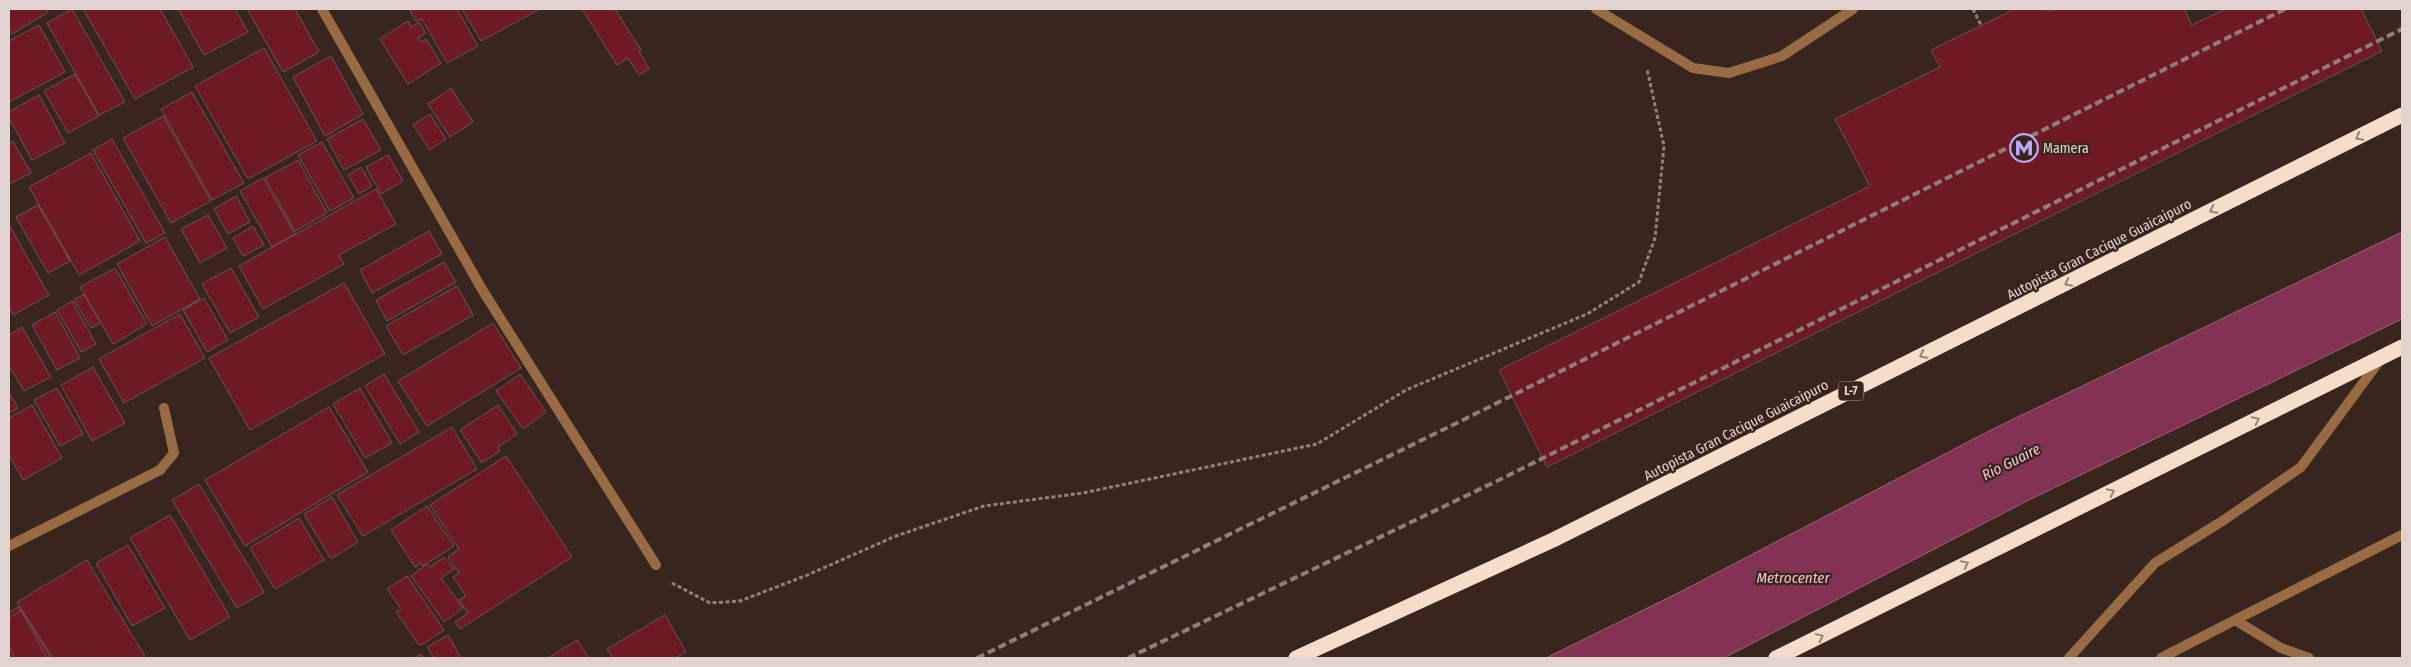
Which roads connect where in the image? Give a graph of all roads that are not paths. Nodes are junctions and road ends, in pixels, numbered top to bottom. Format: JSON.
{"nodes":[{"id":1,"x":322,"y":9,"type":"edge"},
{"id":2,"x":1596,"y":9,"type":"edge"},
{"id":3,"x":1853,"y":9,"type":"edge"},
{"id":4,"x":2402,"y":115,"type":"edge"},
{"id":5,"x":2402,"y":347,"type":"edge"},
{"id":6,"x":2380,"y":358,"type":"junction"},
{"id":7,"x":164,"y":408,"type":"dead end"},
{"id":8,"x":2402,"y":535,"type":"edge"},
{"id":9,"x":9,"y":546,"type":"edge"},
{"id":10,"x":656,"y":565,"type":"road end"},
{"id":11,"x":2235,"y":620,"type":"junction"},
{"id":12,"x":1296,"y":658,"type":"edge"},
{"id":13,"x":1776,"y":658,"type":"edge"},
{"id":14,"x":2069,"y":658,"type":"edge"},
{"id":15,"x":2161,"y":658,"type":"edge"},
{"id":16,"x":2308,"y":658,"type":"edge"}],
"edges":[{"from":1,"to":10,"type":"street"},
{"from":2,"to":3,"type":"street"},
{"from":4,"to":12,"type":"highway","name":"Autopista Gran Cacique Guaicaipuro","number":"L-7","one_way":true},
{"from":5,"to":6,"type":"highway"},
{"from":13,"to":6,"type":"highway","one_way":true},
{"from":6,"to":14,"type":"street"},
{"from":7,"to":9,"type":"street"},
{"from":8,"to":11,"type":"street"},
{"from":11,"to":15,"type":"street"},
{"from":11,"to":16,"type":"street"}]}
